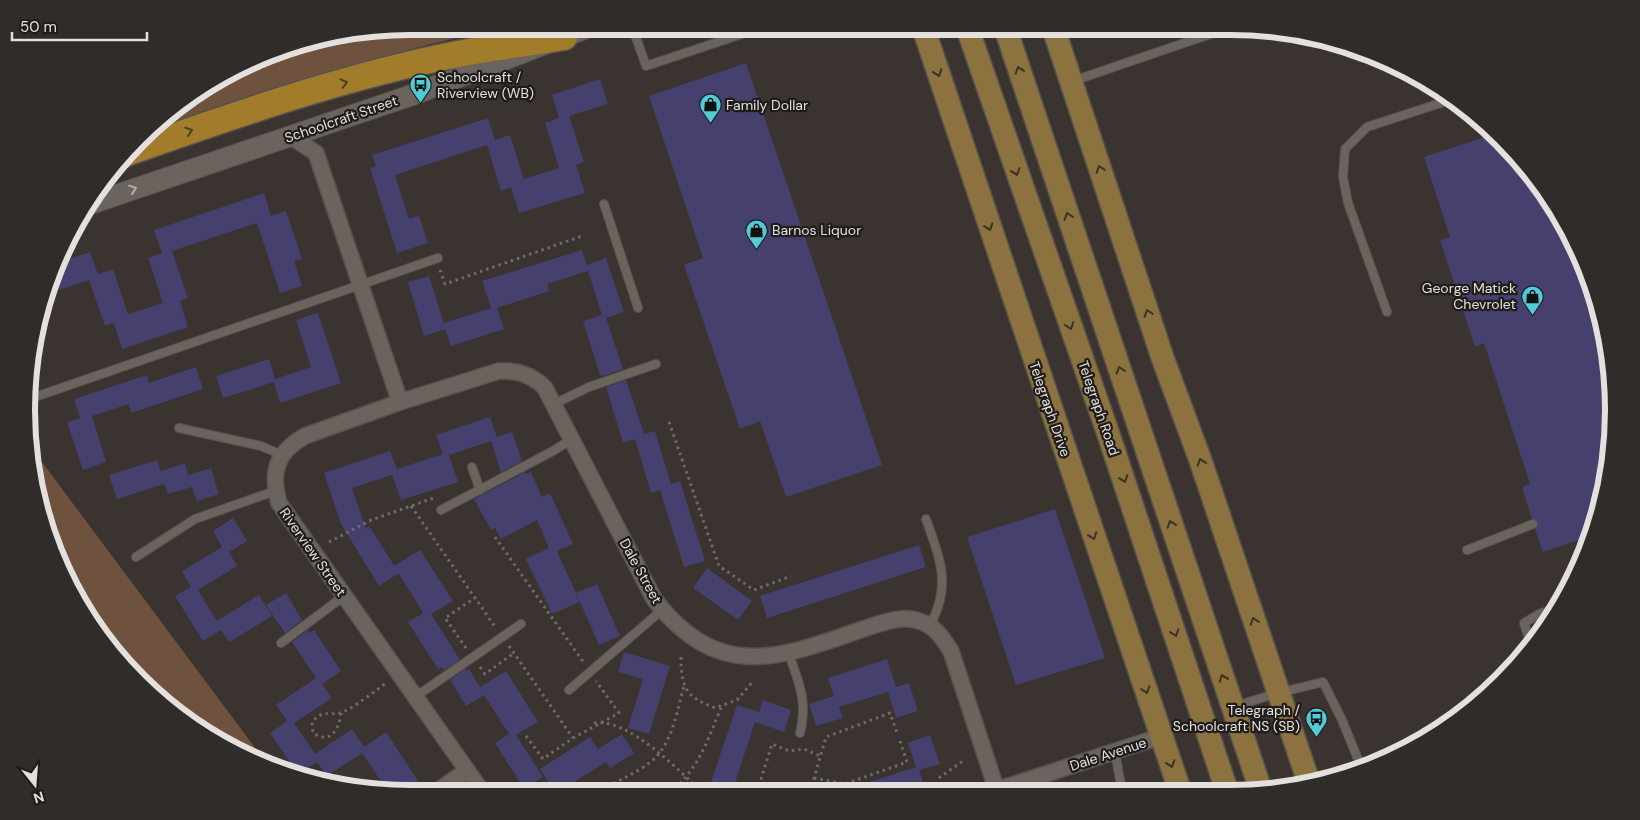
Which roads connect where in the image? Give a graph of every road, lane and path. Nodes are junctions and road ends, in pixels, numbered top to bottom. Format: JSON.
{"nodes":[{"id":1,"x":569,"y":35,"type":"edge"},
{"id":2,"x":635,"y":35,"type":"edge"},
{"id":3,"x":739,"y":35,"type":"edge"},
{"id":4,"x":927,"y":35,"type":"edge"},
{"id":5,"x":969,"y":35,"type":"edge"},
{"id":6,"x":1008,"y":35,"type":"edge"},
{"id":7,"x":1058,"y":35,"type":"edge"},
{"id":8,"x":1207,"y":35,"type":"edge"},
{"id":9,"x":564,"y":37,"type":"junction"},
{"id":10,"x":1071,"y":81,"type":"junction"},
{"id":11,"x":1444,"y":102,"type":"edge"},
{"id":12,"x":290,"y":136,"type":"junction"},
{"id":13,"x":144,"y":146,"type":"edge"},
{"id":14,"x":99,"y":201,"type":"edge"},
{"id":15,"x":604,"y":204,"type":"dead end"},
{"id":16,"x":582,"y":236,"type":"dead end"},
{"id":17,"x":438,"y":258,"type":"dead end"},
{"id":18,"x":439,"y":269,"type":"dead end"},
{"id":19,"x":360,"y":284,"type":"junction"},
{"id":20,"x":638,"y":308,"type":"dead end"},
{"id":21,"x":1387,"y":312,"type":"dead end"},
{"id":22,"x":656,"y":364,"type":"dead end"},
{"id":23,"x":36,"y":397,"type":"edge"},
{"id":24,"x":400,"y":402,"type":"junction"},
{"id":25,"x":554,"y":404,"type":"junction"},
{"id":26,"x":669,"y":422,"type":"dead end"},
{"id":27,"x":179,"y":428,"type":"dead end"},
{"id":28,"x":572,"y":439,"type":"junction"},
{"id":29,"x":282,"y":455,"type":"junction"},
{"id":30,"x":472,"y":467,"type":"dead end"},
{"id":31,"x":480,"y":490,"type":"junction"},
{"id":32,"x":275,"y":491,"type":"junction"},
{"id":33,"x":437,"y":497,"type":"dead end"},
{"id":34,"x":411,"y":506,"type":"junction"},
{"id":35,"x":441,"y":510,"type":"dead end"},
{"id":36,"x":926,"y":519,"type":"dead end"},
{"id":37,"x":1533,"y":524,"type":"dead end"},
{"id":38,"x":495,"y":537,"type":"dead end"},
{"id":39,"x":329,"y":542,"type":"dead end"},
{"id":40,"x":1467,"y":550,"type":"dead end"},
{"id":41,"x":136,"y":556,"type":"dead end"},
{"id":42,"x":791,"y":576,"type":"dead end"},
{"id":43,"x":344,"y":596,"type":"junction"},
{"id":44,"x":475,"y":598,"type":"junction"},
{"id":45,"x":662,"y":610,"type":"junction"},
{"id":46,"x":1546,"y":612,"type":"edge"},
{"id":47,"x":521,"y":624,"type":"dead end"},
{"id":48,"x":930,"y":625,"type":"junction"},
{"id":49,"x":499,"y":632,"type":"dead end"},
{"id":50,"x":1528,"y":637,"type":"edge"},
{"id":51,"x":507,"y":642,"type":"dead end"},
{"id":52,"x":281,"y":643,"type":"dead end"},
{"id":53,"x":469,"y":652,"type":"dead end"},
{"id":54,"x":514,"y":653,"type":"junction"},
{"id":55,"x":789,"y":654,"type":"junction"},
{"id":56,"x":681,"y":657,"type":"dead end"},
{"id":57,"x":476,"y":662,"type":"dead end"},
{"id":58,"x":588,"y":669,"type":"dead end"},
{"id":59,"x":399,"y":674,"type":"junction"},
{"id":60,"x":593,"y":677,"type":"dead end"},
{"id":61,"x":754,"y":680,"type":"dead end"},
{"id":62,"x":684,"y":686,"type":"junction"},
{"id":63,"x":569,"y":690,"type":"dead end"},
{"id":64,"x":1278,"y":693,"type":"junction"},
{"id":65,"x":415,"y":697,"type":"junction"},
{"id":66,"x":721,"y":707,"type":"junction"},
{"id":67,"x":1233,"y":707,"type":"junction"},
{"id":68,"x":341,"y":713,"type":"junction"},
{"id":69,"x":603,"y":722,"type":"junction"},
{"id":70,"x":594,"y":723,"type":"dead end"},
{"id":71,"x":800,"y":733,"type":"dead end"},
{"id":72,"x":897,"y":733,"type":"dead end"},
{"id":73,"x":526,"y":736,"type":"dead end"},
{"id":74,"x":1162,"y":736,"type":"junction"},
{"id":75,"x":573,"y":738,"type":"junction"},
{"id":76,"x":900,"y":741,"type":"dead end"},
{"id":77,"x":1115,"y":752,"type":"junction"},
{"id":78,"x":660,"y":753,"type":"junction"},
{"id":79,"x":820,"y":756,"type":"junction"},
{"id":80,"x":963,"y":761,"type":"dead end"},
{"id":81,"x":1359,"y":762,"type":"edge"},
{"id":82,"x":467,"y":770,"type":"junction"},
{"id":83,"x":1307,"y":777,"type":"edge"},
{"id":84,"x":686,"y":778,"type":"junction"},
{"id":85,"x":814,"y":778,"type":"junction"},
{"id":86,"x":1259,"y":784,"type":"edge"},
{"id":87,"x":446,"y":785,"type":"edge"},
{"id":88,"x":477,"y":785,"type":"edge"},
{"id":89,"x":609,"y":785,"type":"edge"},
{"id":90,"x":678,"y":785,"type":"edge"},
{"id":91,"x":694,"y":785,"type":"edge"},
{"id":92,"x":759,"y":785,"type":"edge"},
{"id":93,"x":812,"y":785,"type":"edge"},
{"id":94,"x":938,"y":785,"type":"edge"},
{"id":95,"x":995,"y":785,"type":"edge"},
{"id":96,"x":1013,"y":785,"type":"edge"},
{"id":97,"x":1121,"y":785,"type":"edge"},
{"id":98,"x":1178,"y":785,"type":"edge"},
{"id":99,"x":1225,"y":785,"type":"edge"}],
"edges":[{"from":1,"to":9,"type":"main road","name":"Schoolcraft Street"},
{"from":2,"to":3,"type":"lane"},
{"from":4,"to":74,"type":"main road","name":"Telegraph Drive","one_way":true},
{"from":5,"to":99,"type":"main road","name":"Telegraph Road","one_way":true},
{"from":67,"to":6,"type":"main road","one_way":true},
{"from":7,"to":10,"type":"main road"},
{"from":8,"to":10,"type":"lane"},
{"from":9,"to":12,"type":"main road","name":"Schoolcraft Street"},
{"from":13,"to":9,"type":"highway","one_way":true},
{"from":64,"to":10,"type":"main road","one_way":true},
{"from":11,"to":21,"type":"lane"},
{"from":14,"to":12,"type":"main road","name":"Schoolcraft Street","one_way":true},
{"from":12,"to":19,"type":"street"},
{"from":15,"to":20,"type":"lane"},
{"from":16,"to":18,"type":"path"},
{"from":17,"to":19,"type":"lane"},
{"from":19,"to":23,"type":"lane"},
{"from":19,"to":24,"type":"street"},
{"from":22,"to":25,"type":"lane"},
{"from":24,"to":25,"type":"street","name":"Dale Street"},
{"from":24,"to":29,"type":"street"},
{"from":25,"to":28,"type":"street","name":"Dale Street"},
{"from":26,"to":42,"type":"path"},
{"from":27,"to":29,"type":"lane"},
{"from":28,"to":31,"type":"lane"},
{"from":28,"to":45,"type":"street","name":"Dale Street"},
{"from":29,"to":32,"type":"street","name":"Riverview Street"},
{"from":30,"to":31,"type":"lane"},
{"from":31,"to":35,"type":"lane"},
{"from":32,"to":41,"type":"lane"},
{"from":32,"to":43,"type":"street","name":"Riverview Street"},
{"from":33,"to":34,"type":"path"},
{"from":34,"to":39,"type":"path"},
{"from":34,"to":44,"type":"path"},
{"from":36,"to":48,"type":"lane"},
{"from":37,"to":40,"type":"lane"},
{"from":38,"to":58,"type":"path"},
{"from":43,"to":52,"type":"lane"},
{"from":43,"to":59,"type":"street","name":"Riverview Street"},
{"from":44,"to":49,"type":"path"},
{"from":44,"to":53,"type":"path"},
{"from":45,"to":55,"type":"street","name":"Dale Street"},
{"from":45,"to":63,"type":"lane"},
{"from":46,"to":50,"type":"lane"},
{"from":47,"to":65,"type":"lane"},
{"from":48,"to":55,"type":"street","name":"Dale Street"},
{"from":48,"to":95,"type":"street"},
{"from":51,"to":54,"type":"path"},
{"from":54,"to":57,"type":"path"},
{"from":54,"to":75,"type":"path"},
{"from":55,"to":71,"type":"lane"},
{"from":56,"to":62,"type":"path"},
{"from":59,"to":65,"type":"street","name":"Riverview Street"},
{"from":59,"to":68,"type":"path"},
{"from":60,"to":69,"type":"path"},
{"from":61,"to":66,"type":"path"},
{"from":62,"to":66,"type":"path"},
{"from":62,"to":78,"type":"path"},
{"from":64,"to":67,"type":"lane"},
{"from":64,"to":81,"type":"lane"},
{"from":64,"to":83,"type":"main road"},
{"from":65,"to":82,"type":"street","name":"Riverview Street"},
{"from":66,"to":84,"type":"path"},
{"from":67,"to":86,"type":"main road"},
{"from":68,"to":68,"type":"path"},
{"from":69,"to":70,"type":"path"},
{"from":69,"to":75,"type":"path"},
{"from":69,"to":78,"type":"path"},
{"from":72,"to":79,"type":"path"},
{"from":73,"to":75,"type":"path"},
{"from":74,"to":77,"type":"street","name":"Dale Avenue"},
{"from":74,"to":98,"type":"main road","name":"Telegraph Drive","one_way":true},
{"from":76,"to":85,"type":"path"},
{"from":77,"to":96,"type":"street","name":"Dale Avenue"},
{"from":77,"to":97,"type":"lane"},
{"from":78,"to":84,"type":"path"},
{"from":78,"to":89,"type":"path"},
{"from":79,"to":85,"type":"path"},
{"from":79,"to":92,"type":"path"},
{"from":80,"to":94,"type":"path"},
{"from":82,"to":87,"type":"street"},
{"from":82,"to":88,"type":"street","name":"Riverview Street"},
{"from":84,"to":90,"type":"path"},
{"from":84,"to":91,"type":"path"},
{"from":85,"to":93,"type":"path"}]}
